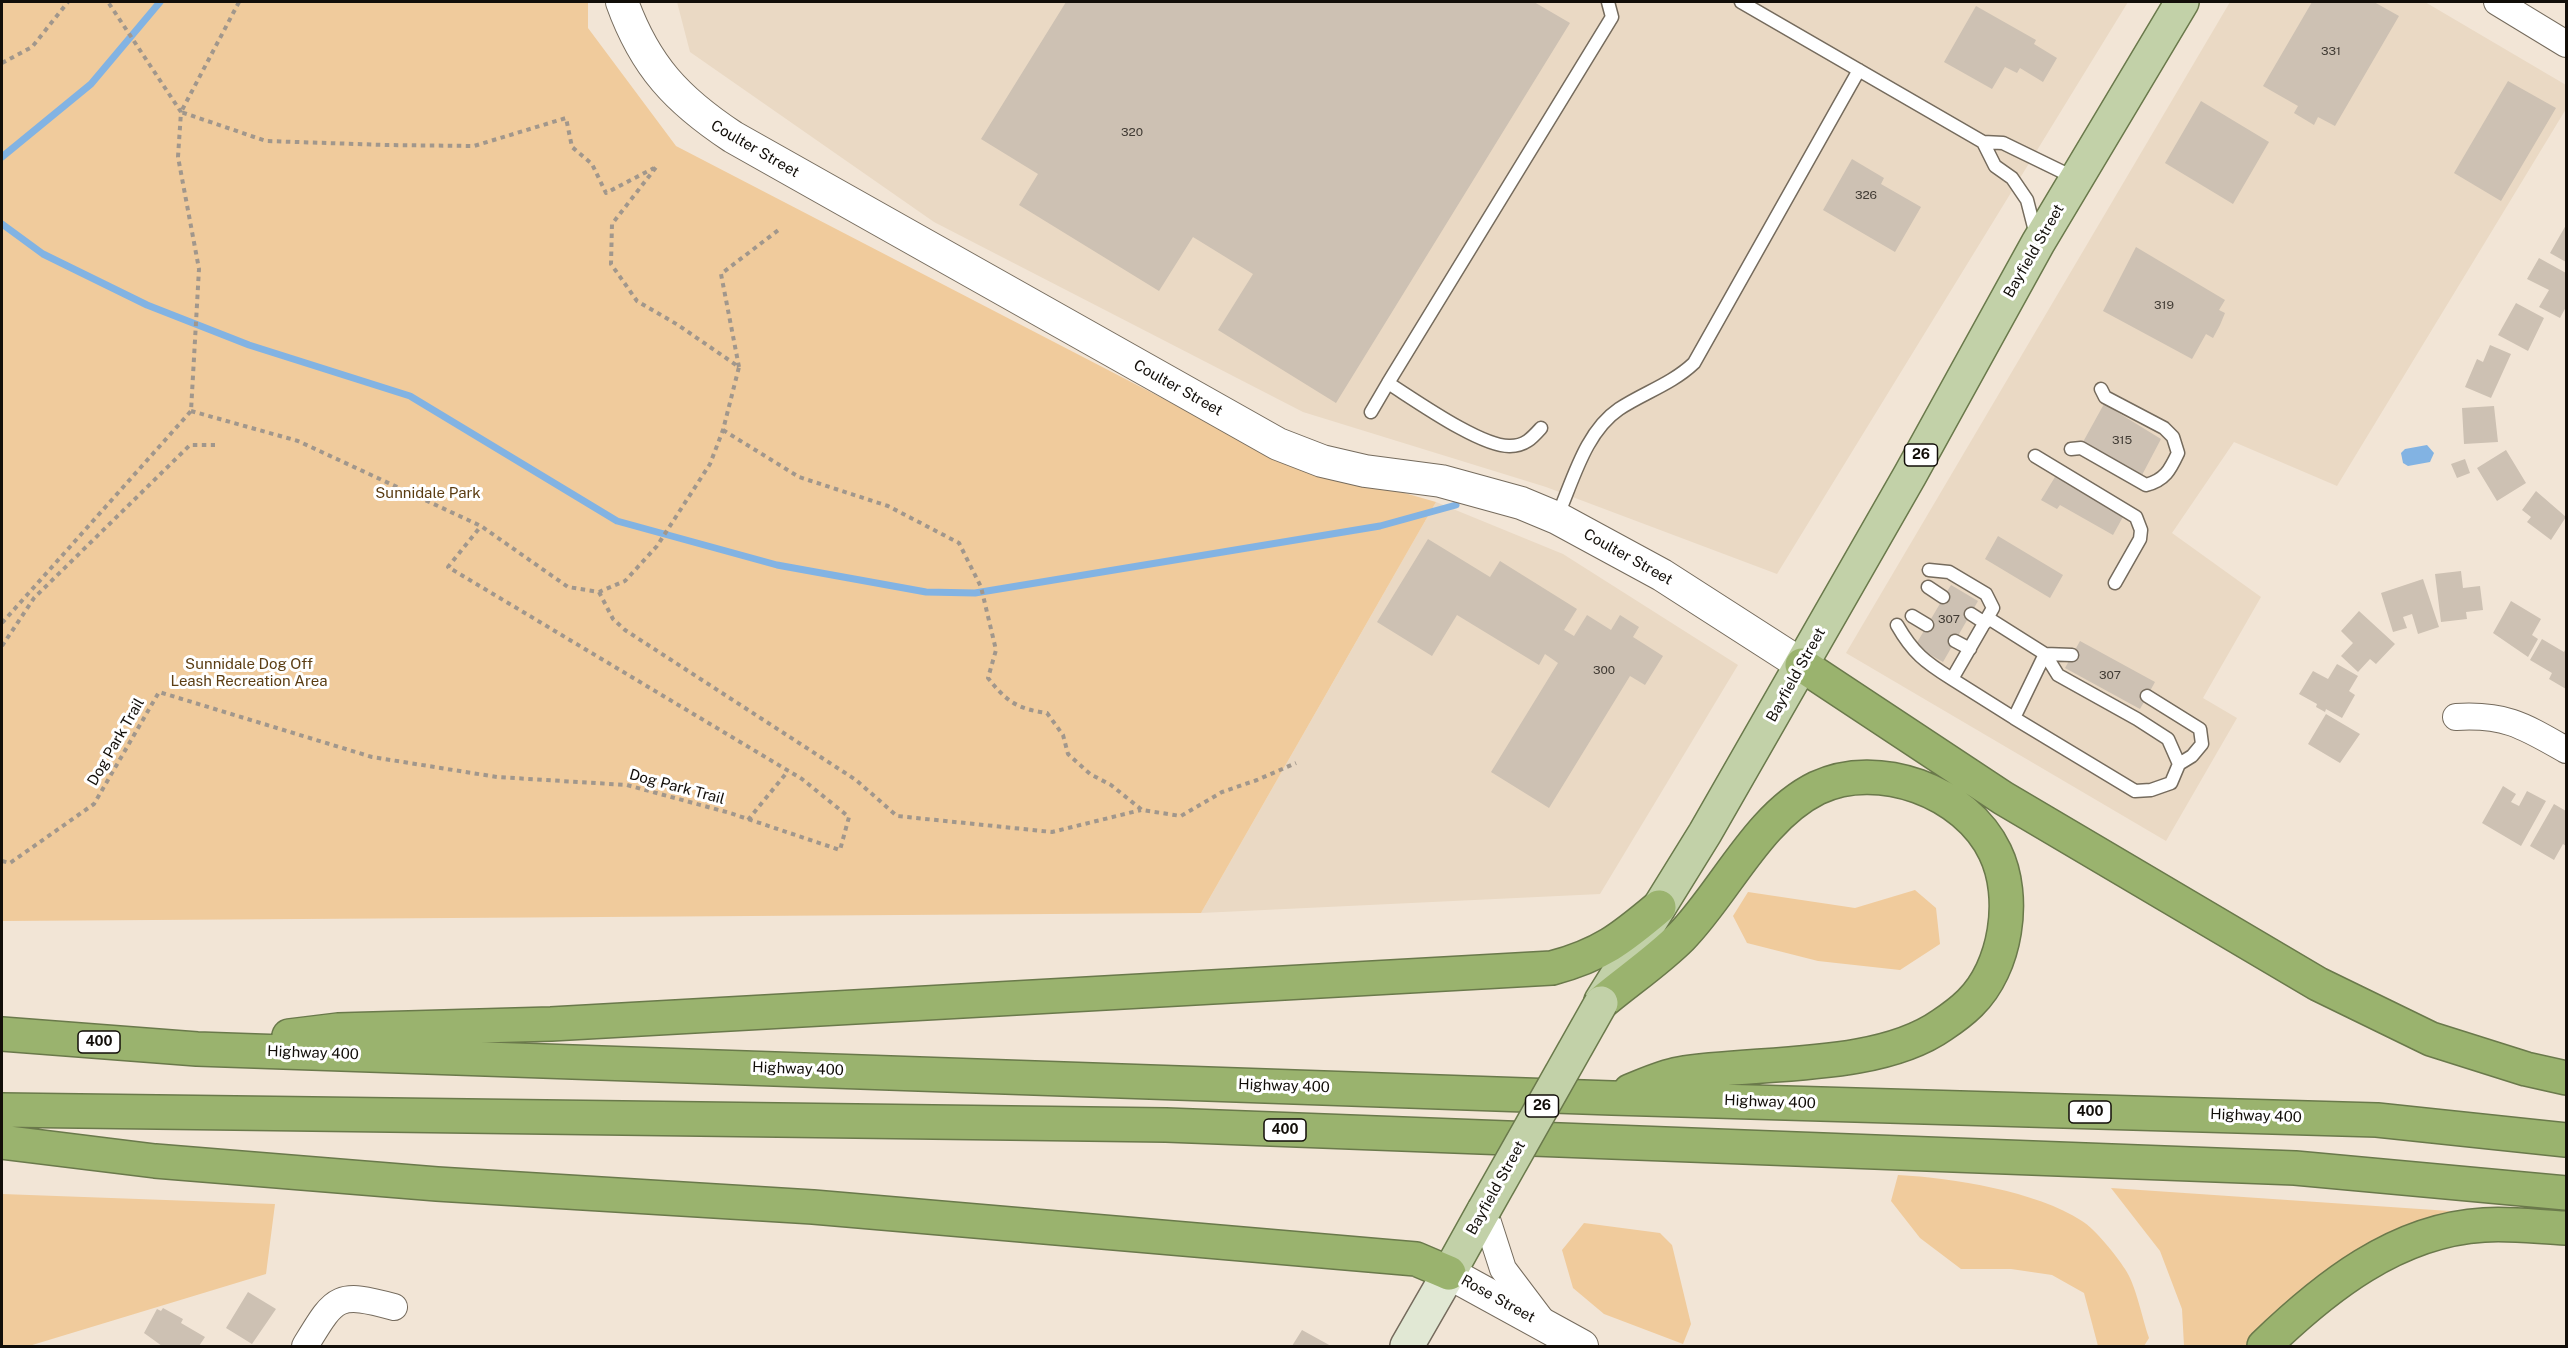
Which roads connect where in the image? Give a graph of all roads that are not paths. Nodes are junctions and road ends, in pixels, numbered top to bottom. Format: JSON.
{"nodes":[{"id":1,"x":622,"y":2,"type":"edge"},
{"id":2,"x":1608,"y":2,"type":"edge"},
{"id":3,"x":2182,"y":2,"type":"edge"},
{"id":4,"x":1749,"y":3,"type":"edge"},
{"id":5,"x":2506,"y":4,"type":"edge"},
{"id":6,"x":2566,"y":44,"type":"edge"},
{"id":7,"x":1859,"y":70,"type":"junction"},
{"id":8,"x":1983,"y":142,"type":"junction"},
{"id":9,"x":2076,"y":178,"type":"junction"},
{"id":10,"x":2038,"y":243,"type":"junction"},
{"id":11,"x":1388,"y":383,"type":"junction"},
{"id":12,"x":2101,"y":389,"type":"dead end"},
{"id":13,"x":1371,"y":412,"type":"dead end"},
{"id":14,"x":1540,"y":428,"type":"dead end"},
{"id":15,"x":2071,"y":449,"type":"dead end"},
{"id":16,"x":2035,"y":456,"type":"dead end"},
{"id":17,"x":1557,"y":518,"type":"junction"},
{"id":18,"x":1929,"y":570,"type":"dead end"},
{"id":19,"x":2115,"y":583,"type":"dead end"},
{"id":20,"x":1928,"y":587,"type":"dead end"},
{"id":21,"x":1943,"y":597,"type":"dead end"},
{"id":22,"x":1971,"y":614,"type":"dead end"},
{"id":23,"x":1912,"y":616,"type":"dead end"},
{"id":24,"x":1986,"y":620,"type":"junction"},
{"id":25,"x":1897,"y":625,"type":"dead end"},
{"id":26,"x":1927,"y":625,"type":"dead end"},
{"id":27,"x":1955,"y":641,"type":"dead end"},
{"id":28,"x":1970,"y":649,"type":"junction"},
{"id":29,"x":2045,"y":654,"type":"junction"},
{"id":30,"x":2072,"y":655,"type":"dead end"},
{"id":31,"x":1802,"y":665,"type":"junction"},
{"id":32,"x":1952,"y":679,"type":"junction"},
{"id":33,"x":2147,"y":696,"type":"dead end"},
{"id":34,"x":2456,"y":717,"type":"dead end"},
{"id":35,"x":2014,"y":718,"type":"junction"},
{"id":36,"x":2566,"y":750,"type":"edge"},
{"id":37,"x":2179,"y":765,"type":"junction"},
{"id":38,"x":1659,"y":907,"type":"junction"},
{"id":39,"x":1600,"y":1003,"type":"junction"},
{"id":40,"x":2,"y":1034,"type":"edge"},
{"id":41,"x":197,"y":1049,"type":"junction"},
{"id":42,"x":2566,"y":1078,"type":"edge"},
{"id":43,"x":1612,"y":1098,"type":"junction"},
{"id":44,"x":2,"y":1110,"type":"edge"},
{"id":45,"x":2566,"y":1140,"type":"edge"},
{"id":46,"x":2,"y":1142,"type":"edge"},
{"id":47,"x":2566,"y":1193,"type":"edge"},
{"id":48,"x":1484,"y":1210,"type":"junction"},
{"id":49,"x":2566,"y":1228,"type":"edge"},
{"id":50,"x":1449,"y":1273,"type":"junction"},
{"id":51,"x":394,"y":1306,"type":"dead end"},
{"id":52,"x":1546,"y":1326,"type":"junction"},
{"id":53,"x":305,"y":1347,"type":"edge"},
{"id":54,"x":1407,"y":1347,"type":"edge"},
{"id":55,"x":1582,"y":1347,"type":"edge"},
{"id":56,"x":2264,"y":1347,"type":"edge"}],
"edges":[{"from":1,"to":17,"type":"street","name":"Coulter Street"},
{"from":2,"to":11,"type":"lane"},
{"from":3,"to":9,"type":"main road","name":"Bayfield Street","number":"26"},
{"from":4,"to":7,"type":"lane"},
{"from":5,"to":6,"type":"street"},
{"from":7,"to":8,"type":"lane"},
{"from":7,"to":17,"type":"lane"},
{"from":8,"to":9,"type":"lane"},
{"from":8,"to":10,"type":"lane"},
{"from":9,"to":10,"type":"main road","name":"Bayfield Street","number":"26"},
{"from":10,"to":31,"type":"main road","name":"Bayfield Street","number":"26"},
{"from":11,"to":13,"type":"lane"},
{"from":11,"to":14,"type":"lane"},
{"from":12,"to":15,"type":"lane"},
{"from":16,"to":19,"type":"lane"},
{"from":17,"to":31,"type":"street","name":"Coulter Street"},
{"from":18,"to":24,"type":"lane"},
{"from":20,"to":21,"type":"lane"},
{"from":22,"to":24,"type":"lane"},
{"from":23,"to":26,"type":"lane"},
{"from":24,"to":28,"type":"lane"},
{"from":24,"to":29,"type":"lane"},
{"from":25,"to":32,"type":"lane"},
{"from":27,"to":28,"type":"lane"},
{"from":28,"to":32,"type":"lane"},
{"from":29,"to":30,"type":"lane"},
{"from":29,"to":35,"type":"lane"},
{"from":29,"to":37,"type":"lane"},
{"from":31,"to":38,"type":"main road","name":"Bayfield Street","number":"26"},
{"from":31,"to":42,"type":"highway"},
{"from":32,"to":35,"type":"lane"},
{"from":33,"to":37,"type":"lane"},
{"from":34,"to":36,"type":"street"},
{"from":35,"to":37,"type":"lane"},
{"from":38,"to":39,"type":"main road","name":"Bayfield Street","number":"26"},
{"from":38,"to":41,"type":"highway"},
{"from":39,"to":43,"type":"highway"},
{"from":39,"to":48,"type":"main road","name":"Bayfield Street","number":"26","bridge":true},
{"from":40,"to":41,"type":"highway","name":"Highway 400","number":"400"},
{"from":41,"to":43,"type":"highway","name":"Highway 400","number":"400"},
{"from":43,"to":45,"type":"highway","name":"Highway 400","number":"400"},
{"from":44,"to":47,"type":"highway","number":"400"},
{"from":46,"to":50,"type":"highway"},
{"from":48,"to":50,"type":"main road","name":"Bayfield Street","number":"26"},
{"from":48,"to":52,"type":"street","name":"Rose Street"},
{"from":49,"to":56,"type":"highway"},
{"from":50,"to":52,"type":"street","name":"Rose Street"},
{"from":50,"to":54,"type":"main road","name":"Bayfield Street"},
{"from":51,"to":53,"type":"street"},
{"from":52,"to":55,"type":"street","name":"Rose Street"}]}
